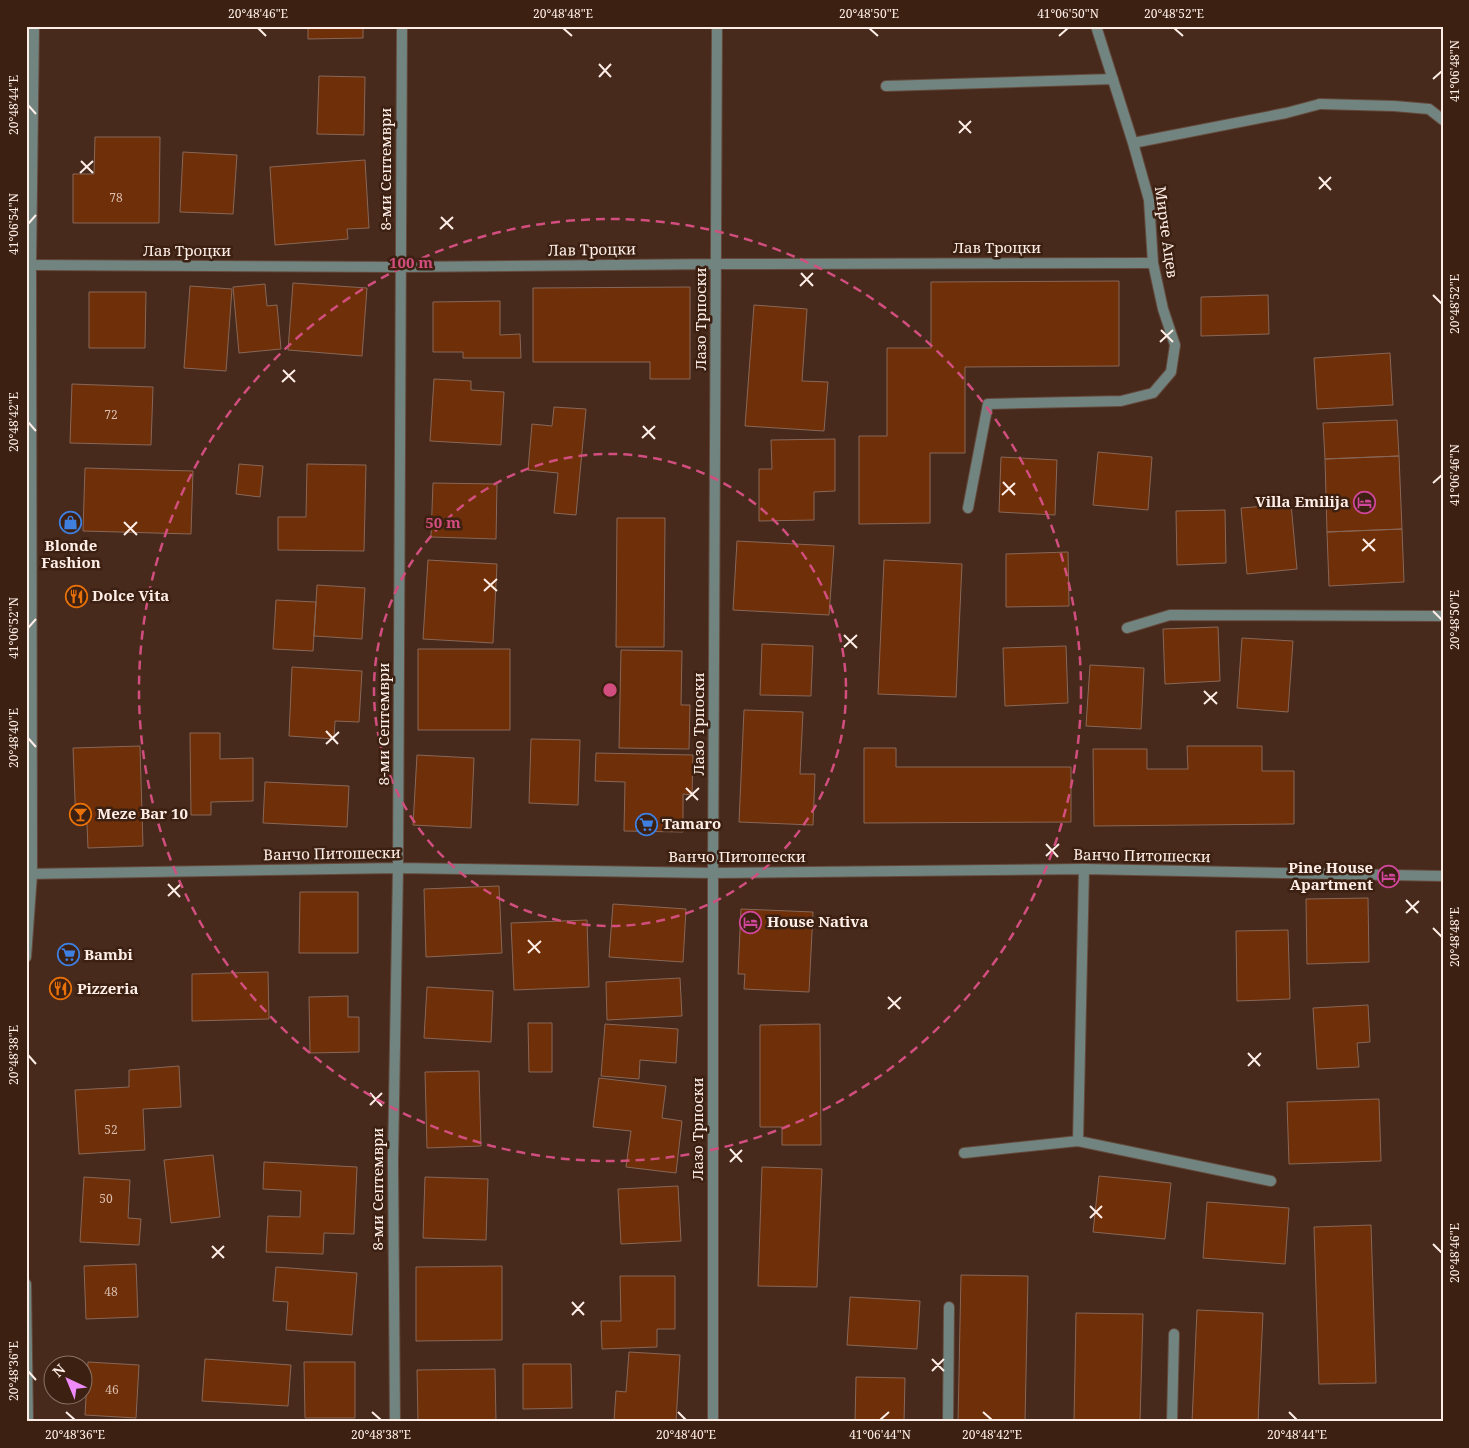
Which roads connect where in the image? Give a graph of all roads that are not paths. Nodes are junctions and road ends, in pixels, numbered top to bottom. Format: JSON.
{"nodes":[{"id":1,"x":34,"y":26,"type":"edge"},
{"id":2,"x":402,"y":26,"type":"edge"},
{"id":3,"x":717,"y":26,"type":"edge"},
{"id":4,"x":1096,"y":26,"type":"edge"},
{"id":5,"x":1113,"y":79,"type":"junction"},
{"id":6,"x":886,"y":86,"type":"dead end"},
{"id":7,"x":1443,"y":120,"type":"edge"},
{"id":8,"x":1133,"y":143,"type":"junction"},
{"id":9,"x":1153,"y":263,"type":"junction"},
{"id":10,"x":716,"y":264,"type":"junction"},
{"id":11,"x":31,"y":265,"type":"junction"},
{"id":12,"x":400,"y":267,"type":"junction"},
{"id":13,"x":968,"y":508,"type":"dead end"},
{"id":14,"x":1443,"y":616,"type":"edge"},
{"id":15,"x":1126,"y":628,"type":"dead end"},
{"id":16,"x":398,"y":868,"type":"junction"},
{"id":17,"x":1084,"y":869,"type":"junction"},
{"id":18,"x":713,"y":873,"type":"junction"},
{"id":19,"x":29,"y":874,"type":"edge"},
{"id":20,"x":1443,"y":876,"type":"edge"},
{"id":21,"x":26,"y":957,"type":"edge"},
{"id":22,"x":1078,"y":1142,"type":"junction"},
{"id":23,"x":964,"y":1152,"type":"dead end"},
{"id":24,"x":1271,"y":1181,"type":"dead end"},
{"id":25,"x":26,"y":1284,"type":"edge"},
{"id":26,"x":949,"y":1308,"type":"dead end"},
{"id":27,"x":1174,"y":1334,"type":"dead end"},
{"id":28,"x":28,"y":1422,"type":"edge"},
{"id":29,"x":395,"y":1422,"type":"edge"},
{"id":30,"x":713,"y":1422,"type":"edge"},
{"id":31,"x":948,"y":1422,"type":"edge"},
{"id":32,"x":1172,"y":1422,"type":"edge"}],
"edges":[{"from":1,"to":11,"type":"street"},
{"from":2,"to":12,"type":"street","name":"8-ми Септември"},
{"from":3,"to":10,"type":"street","name":"Лазо Трпоски"},
{"from":4,"to":5,"type":"street","name":"Мирче Ацев"},
{"from":5,"to":6,"type":"street"},
{"from":5,"to":8,"type":"street","name":"Мирче Ацев"},
{"from":7,"to":8,"type":"street"},
{"from":8,"to":9,"type":"street","name":"Мирче Ацев"},
{"from":9,"to":10,"type":"street","name":"Лав Троцки"},
{"from":9,"to":13,"type":"street","name":"Мирче Ацев"},
{"from":10,"to":12,"type":"street","name":"Лав Троцки"},
{"from":10,"to":18,"type":"street","name":"Лазо Трпоски"},
{"from":11,"to":12,"type":"street","name":"Лав Троцки"},
{"from":11,"to":19,"type":"street"},
{"from":12,"to":16,"type":"street","name":"8-ми Септември"},
{"from":14,"to":15,"type":"street"},
{"from":16,"to":18,"type":"street","name":"Ванчо Питошески"},
{"from":16,"to":19,"type":"street","name":"Ванчо Питошески"},
{"from":16,"to":29,"type":"street","name":"8-ми Септември"},
{"from":17,"to":18,"type":"street","name":"Ванчо Питошески"},
{"from":17,"to":20,"type":"street","name":"Ванчо Питошески"},
{"from":17,"to":22,"type":"street"},
{"from":18,"to":30,"type":"street","name":"Лазо Трпоски"},
{"from":19,"to":21,"type":"street"},
{"from":22,"to":23,"type":"street"},
{"from":22,"to":24,"type":"street"},
{"from":25,"to":28,"type":"street"},
{"from":26,"to":31,"type":"street"},
{"from":27,"to":32,"type":"street"}]}
